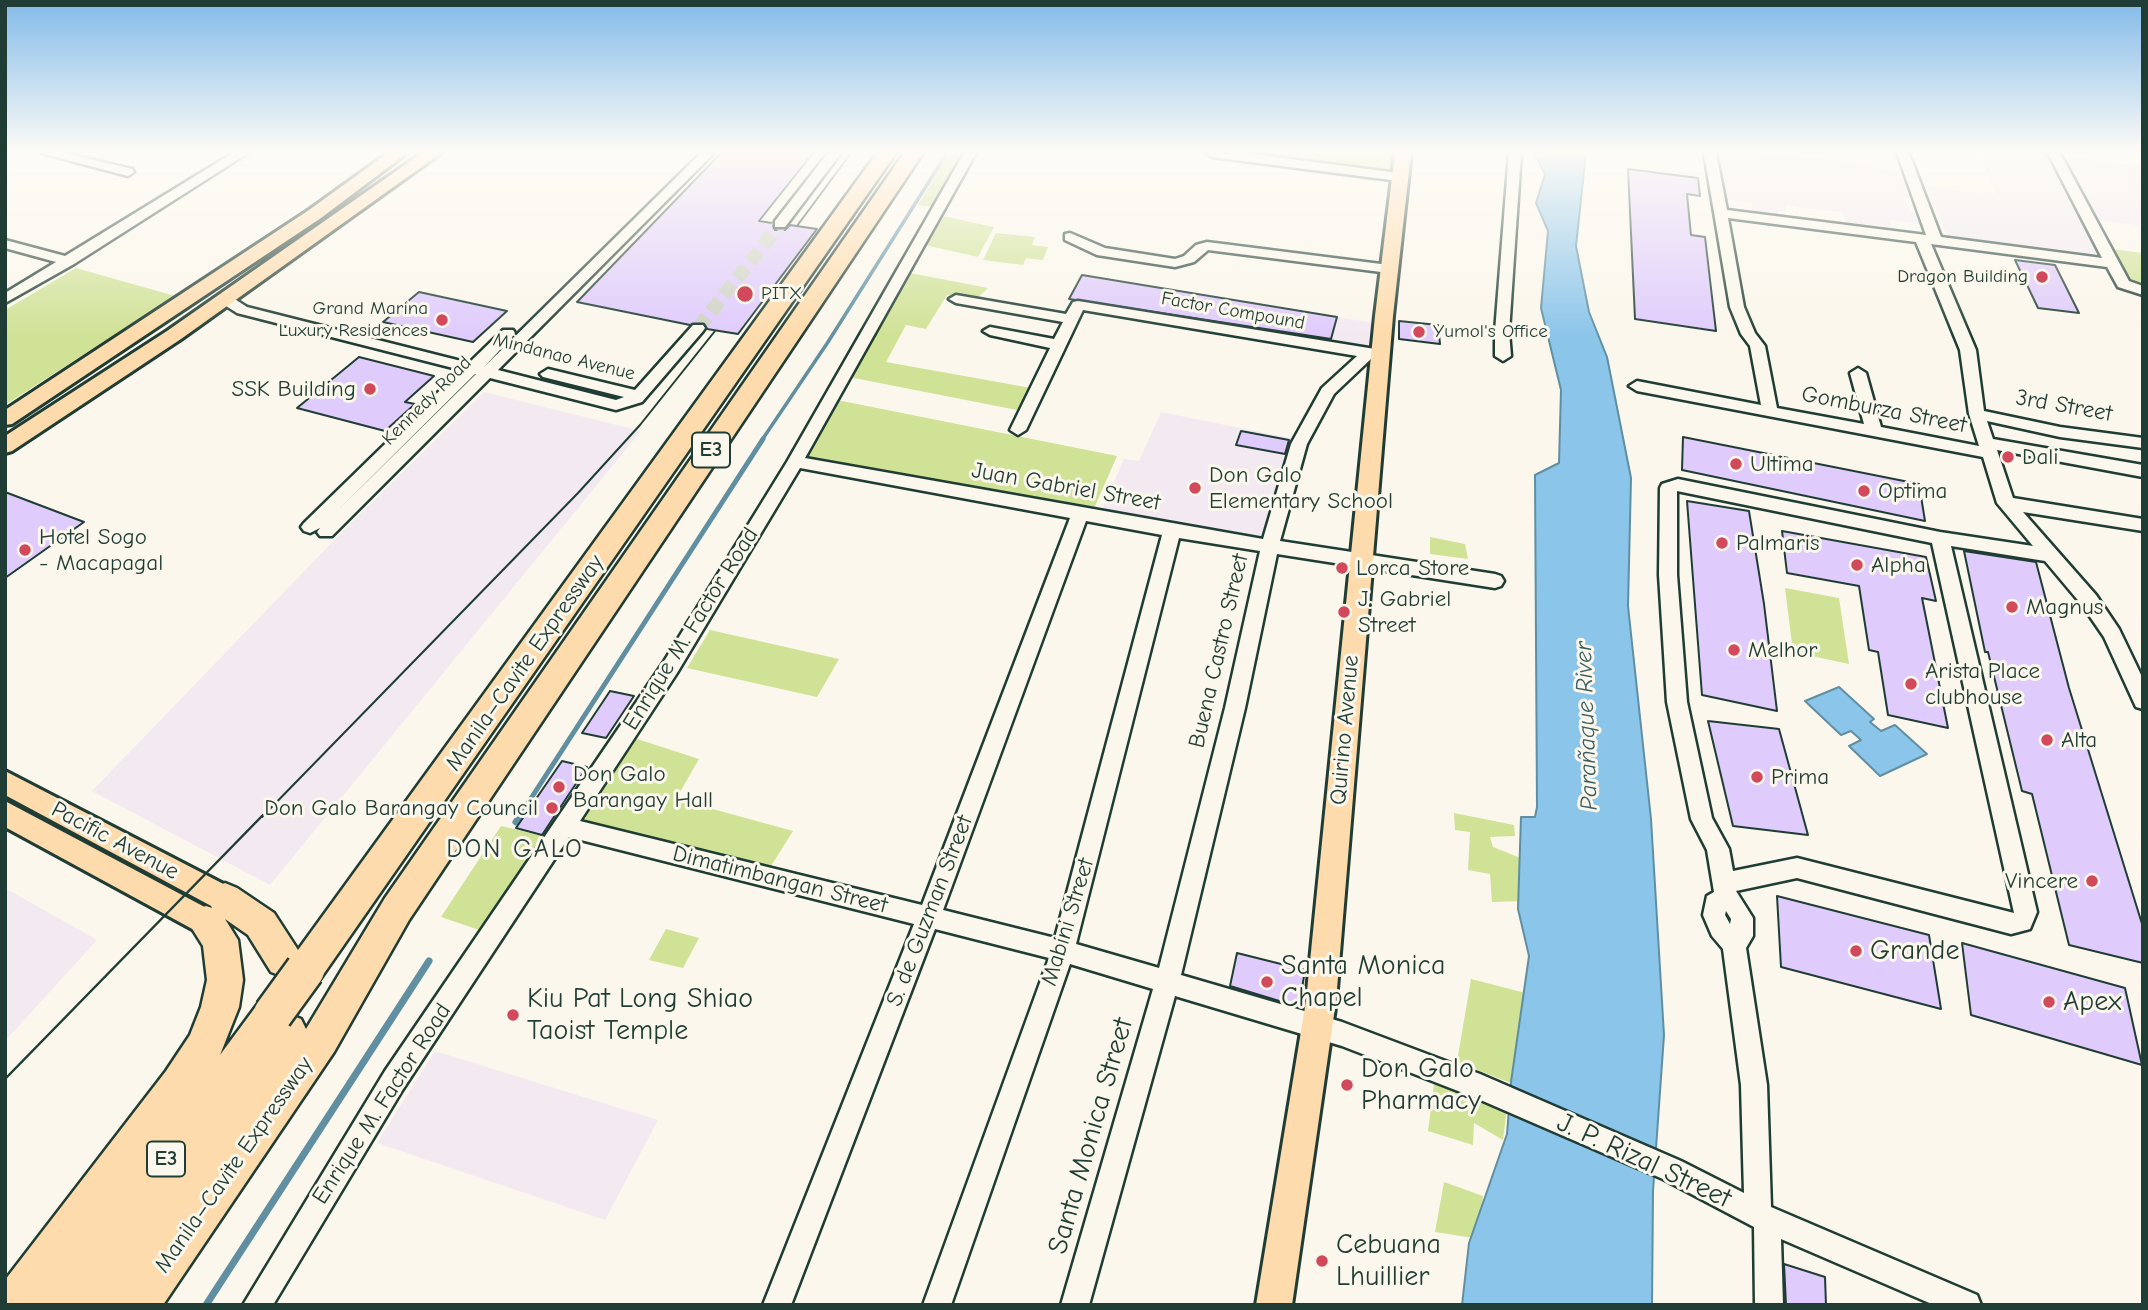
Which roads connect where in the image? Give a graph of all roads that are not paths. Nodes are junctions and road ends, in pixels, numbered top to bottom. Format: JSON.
{"nodes":[{"id":1,"x":145,"y":214,"type":"edge"},
{"id":2,"x":310,"y":214,"type":"edge"},
{"id":3,"x":346,"y":214,"type":"edge"},
{"id":4,"x":629,"y":214,"type":"edge"},
{"id":5,"x":646,"y":214,"type":"edge"},
{"id":6,"x":788,"y":214,"type":"edge"},
{"id":7,"x":842,"y":214,"type":"edge"},
{"id":8,"x":873,"y":214,"type":"edge"},
{"id":9,"x":935,"y":214,"type":"edge"},
{"id":10,"x":1395,"y":214,"type":"edge"},
{"id":11,"x":1511,"y":214,"type":"edge"},
{"id":12,"x":1722,"y":214,"type":"edge"},
{"id":13,"x":1731,"y":214,"type":"edge"},
{"id":14,"x":1921,"y":214,"type":"edge"},
{"id":15,"x":2086,"y":214,"type":"edge"},
{"id":16,"x":780,"y":224,"type":"tunnel mouth"},
{"id":17,"x":1070,"y":237,"type":"dead end"},
{"id":18,"x":1929,"y":240,"type":"junction"},
{"id":19,"x":5,"y":244,"type":"edge"},
{"id":20,"x":69,"y":261,"type":"junction"},
{"id":21,"x":2111,"y":263,"type":"junction"},
{"id":22,"x":576,"y":266,"type":"junction"},
{"id":23,"x":591,"y":268,"type":"junction"},
{"id":24,"x":1389,"y":269,"type":"junction"},
{"id":25,"x":199,"y":291,"type":"junction"},
{"id":26,"x":2143,"y":292,"type":"edge"},
{"id":27,"x":5,"y":299,"type":"edge"},
{"id":28,"x":225,"y":299,"type":"junction"},
{"id":29,"x":956,"y":299,"type":"dead end"},
{"id":30,"x":1075,"y":312,"type":"junction"},
{"id":31,"x":698,"y":328,"type":"tunnel mouth"},
{"id":32,"x":990,"y":331,"type":"dead end"},
{"id":33,"x":1059,"y":345,"type":"junction"},
{"id":34,"x":1375,"y":354,"type":"junction"},
{"id":35,"x":1503,"y":356,"type":"dead end"},
{"id":36,"x":484,"y":366,"type":"junction"},
{"id":37,"x":1858,"y":373,"type":"dead end"},
{"id":38,"x":1637,"y":386,"type":"dead end"},
{"id":39,"x":1770,"y":411,"type":"junction"},
{"id":40,"x":1977,"y":414,"type":"junction"},
{"id":41,"x":5,"y":419,"type":"edge"},
{"id":42,"x":1018,"y":429,"type":"dead end"},
{"id":43,"x":1874,"y":430,"type":"junction"},
{"id":44,"x":2143,"y":443,"type":"edge"},
{"id":45,"x":5,"y":446,"type":"edge"},
{"id":46,"x":1987,"y":448,"type":"junction"},
{"id":47,"x":794,"y":463,"type":"junction"},
{"id":48,"x":2143,"y":471,"type":"edge"},
{"id":49,"x":2006,"y":503,"type":"junction"},
{"id":50,"x":1080,"y":515,"type":"junction"},
{"id":51,"x":2143,"y":525,"type":"edge"},
{"id":52,"x":318,"y":529,"type":"dead end"},
{"id":53,"x":1172,"y":531,"type":"junction"},
{"id":54,"x":1940,"y":538,"type":"junction"},
{"id":55,"x":1270,"y":546,"type":"junction"},
{"id":56,"x":2050,"y":555,"type":"junction"},
{"id":57,"x":1362,"y":560,"type":"junction"},
{"id":58,"x":1495,"y":581,"type":"dead end"},
{"id":59,"x":2143,"y":701,"type":"edge"},
{"id":60,"x":5,"y":782,"type":"edge"},
{"id":61,"x":5,"y":813,"type":"edge"},
{"id":62,"x":564,"y":826,"type":"junction"},
{"id":63,"x":1726,"y":890,"type":"junction"},
{"id":64,"x":216,"y":911,"type":"junction"},
{"id":65,"x":929,"y":917,"type":"junction"},
{"id":66,"x":1063,"y":951,"type":"junction"},
{"id":67,"x":295,"y":965,"type":"junction"},
{"id":68,"x":1167,"y":983,"type":"junction"},
{"id":69,"x":280,"y":1023,"type":"junction"},
{"id":70,"x":1318,"y":1027,"type":"junction"},
{"id":71,"x":1763,"y":1217,"type":"junction"},
{"id":72,"x":1935,"y":1298,"type":"edge"},
{"id":73,"x":13,"y":1305,"type":"edge"},
{"id":74,"x":59,"y":1305,"type":"edge"},
{"id":75,"x":108,"y":1305,"type":"edge"},
{"id":76,"x":137,"y":1305,"type":"edge"},
{"id":77,"x":257,"y":1305,"type":"edge"},
{"id":78,"x":777,"y":1305,"type":"edge"},
{"id":79,"x":937,"y":1305,"type":"edge"},
{"id":80,"x":1075,"y":1305,"type":"edge"},
{"id":81,"x":1273,"y":1305,"type":"edge"},
{"id":82,"x":1769,"y":1305,"type":"edge"},
{"id":83,"x":1967,"y":1305,"type":"edge"}],
"edges":[{"from":1,"to":20,"type":"street"},
{"from":2,"to":25,"type":"main road"},
{"from":3,"to":28,"type":"main road"},
{"from":4,"to":22,"type":"street","name":"Kennedy Road"},
{"from":5,"to":23,"type":"street","name":"Kennedy Road"},
{"from":6,"to":16,"type":"street"},
{"from":7,"to":67,"type":"highway","name":"Manila–Cavite Expressway","number":"E3"},
{"from":8,"to":76,"type":"highway","name":"Manila–Cavite Expressway","number":"E3"},
{"from":9,"to":47,"type":"street","name":"Enrique M. Factor Road"},
{"from":10,"to":24,"type":"main road","name":"Quirino Avenue"},
{"from":11,"to":35,"type":"street"},
{"from":12,"to":39,"type":"street","name":"Gomburza Street"},
{"from":13,"to":18,"type":"street"},
{"from":14,"to":18,"type":"street"},
{"from":15,"to":21,"type":"street"},
{"from":17,"to":24,"type":"street"},
{"from":18,"to":21,"type":"street"},
{"from":18,"to":40,"type":"street"},
{"from":19,"to":20,"type":"street"},
{"from":20,"to":27,"type":"street"},
{"from":21,"to":26,"type":"street"},
{"from":22,"to":23,"type":"street"},
{"from":22,"to":36,"type":"street","name":"Kennedy Road"},
{"from":23,"to":36,"type":"street","name":"Kennedy Road"},
{"from":24,"to":34,"type":"main road","name":"Quirino Avenue"},
{"from":25,"to":28,"type":"street","name":"Mindanao Avenue"},
{"from":25,"to":41,"type":"main road"},
{"from":28,"to":36,"type":"street","name":"Mindanao Avenue"},
{"from":28,"to":45,"type":"main road"},
{"from":29,"to":30,"type":"street","name":"Factor Compound"},
{"from":30,"to":33,"type":"street"},
{"from":30,"to":34,"type":"street","name":"Factor Compound"},
{"from":31,"to":36,"type":"street","name":"Mindanao Avenue"},
{"from":32,"to":33,"type":"street"},
{"from":33,"to":42,"type":"street"},
{"from":34,"to":55,"type":"street","name":"Buena Castro Street"},
{"from":34,"to":57,"type":"main road","name":"Quirino Avenue"},
{"from":36,"to":52,"type":"street","name":"Kennedy Road"},
{"from":37,"to":43,"type":"street"},
{"from":38,"to":39,"type":"street","name":"Gomburza Street"},
{"from":39,"to":43,"type":"street","name":"Gomburza Street"},
{"from":40,"to":44,"type":"street","name":"3rd Street"},
{"from":40,"to":46,"type":"street"},
{"from":43,"to":46,"type":"street","name":"Gomburza Street"},
{"from":46,"to":48,"type":"street","name":"Gomburza Street"},
{"from":46,"to":49,"type":"street"},
{"from":47,"to":50,"type":"street","name":"Juan Gabriel Street"},
{"from":47,"to":62,"type":"street","name":"Enrique M. Factor Road"},
{"from":49,"to":51,"type":"street"},
{"from":49,"to":56,"type":"street"},
{"from":50,"to":53,"type":"street","name":"Juan Gabriel Street"},
{"from":50,"to":65,"type":"street","name":"S. de Guzman Street"},
{"from":53,"to":55,"type":"street","name":"Juan Gabriel Street"},
{"from":53,"to":66,"type":"street","name":"Mabini Street"},
{"from":54,"to":56,"type":"street"},
{"from":54,"to":63,"type":"street"},
{"from":54,"to":63,"type":"street"},
{"from":55,"to":57,"type":"street","name":"Juan Gabriel Street"},
{"from":55,"to":68,"type":"street","name":"Buena Castro Street"},
{"from":56,"to":59,"type":"street"},
{"from":57,"to":58,"type":"street","name":"Juan Gabriel Street"},
{"from":57,"to":70,"type":"main road","name":"Quirino Avenue"},
{"from":60,"to":64,"type":"main road","name":"Pacific Avenue"},
{"from":61,"to":64,"type":"main road","name":"Pacific Avenue"},
{"from":62,"to":65,"type":"street","name":"Dimatimbangan Street"},
{"from":62,"to":77,"type":"street","name":"Enrique M. Factor Road"},
{"from":63,"to":71,"type":"street"},
{"from":64,"to":67,"type":"highway"},
{"from":64,"to":73,"type":"highway"},
{"from":65,"to":66,"type":"street","name":"Dimatimbangan Street"},
{"from":65,"to":78,"type":"street","name":"S. de Guzman Street"},
{"from":66,"to":68,"type":"street","name":"Dimatimbangan Street"},
{"from":66,"to":79,"type":"street","name":"Mabini Street"},
{"from":67,"to":69,"type":"highway","name":"Manila–Cavite Expressway","number":"E3","bridge":true},
{"from":68,"to":70,"type":"street","name":"Dimatimbangan Street"},
{"from":68,"to":80,"type":"street","name":"Santa Monica Street"},
{"from":69,"to":74,"type":"highway","name":"Manila–Cavite Expressway","number":"E3"},
{"from":69,"to":75,"type":"highway"},
{"from":70,"to":71,"type":"street","name":"J. P. Rizal Street"},
{"from":70,"to":81,"type":"main road","name":"Quirino Avenue"},
{"from":71,"to":72,"type":"street","name":"J. P. Rizal Street"},
{"from":71,"to":82,"type":"street"},
{"from":72,"to":83,"type":"street","name":"J. P. Rizal Street"}]}
